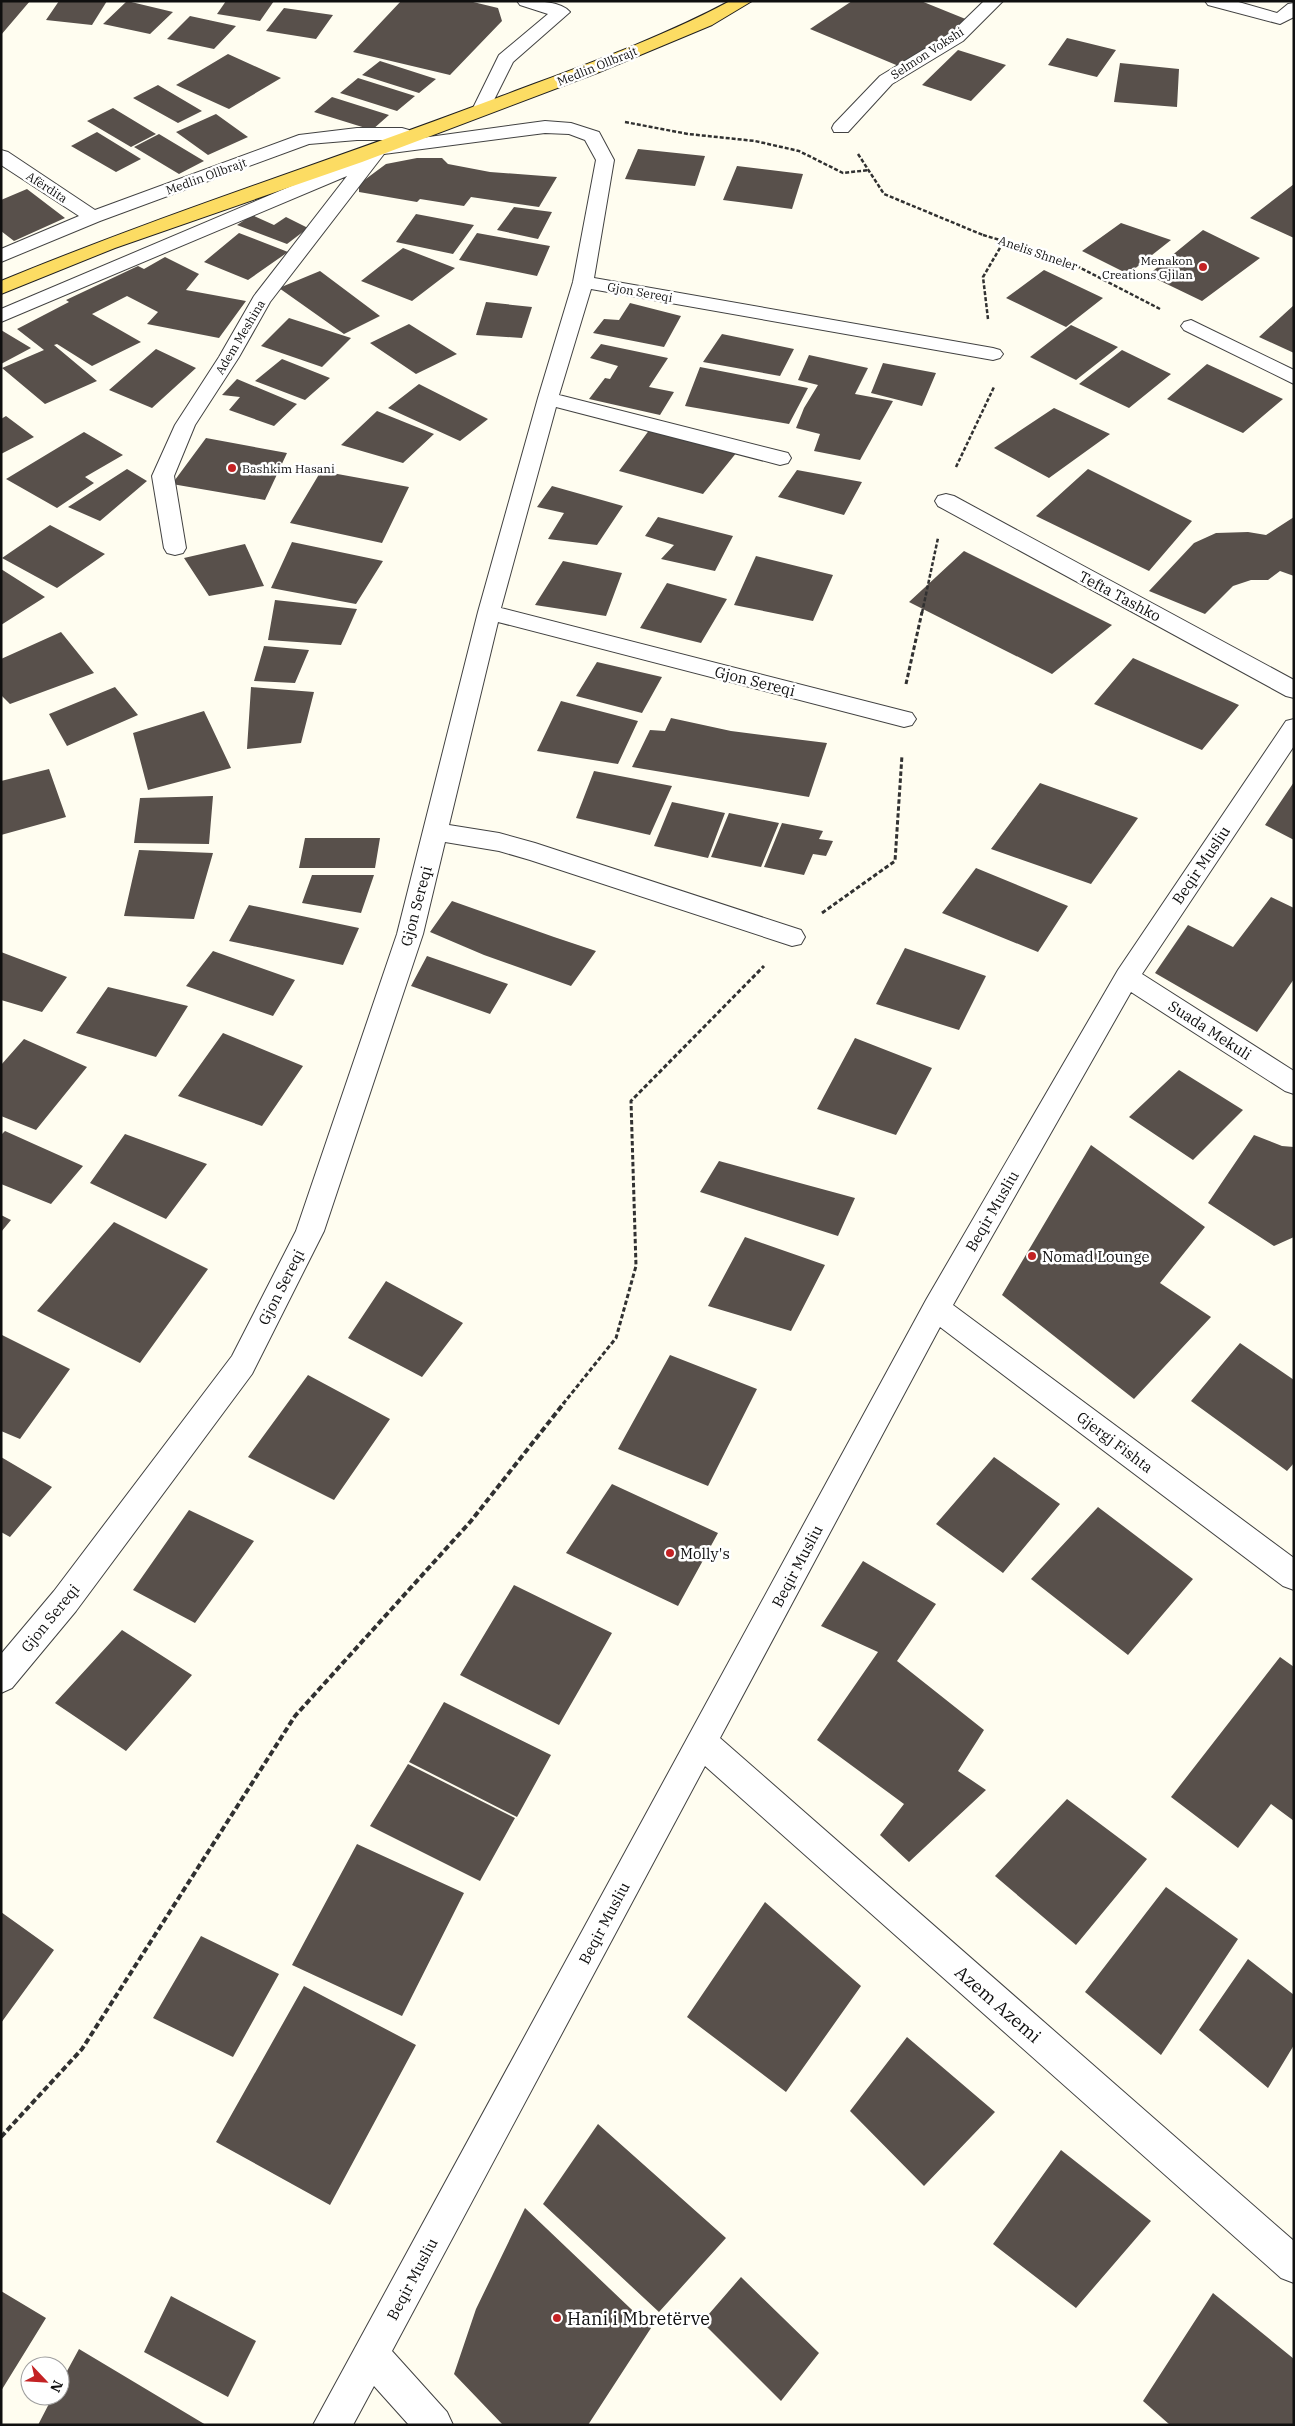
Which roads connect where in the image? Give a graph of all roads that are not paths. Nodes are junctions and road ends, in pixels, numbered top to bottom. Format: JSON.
{"nodes":[{"id":1,"x":526,"y":1,"type":"edge"},
{"id":2,"x":744,"y":1,"type":"edge"},
{"id":3,"x":994,"y":1,"type":"edge"},
{"id":4,"x":1214,"y":1,"type":"edge"},
{"id":5,"x":567,"y":7,"type":"edge"},
{"id":6,"x":1294,"y":8,"type":"edge"},
{"id":7,"x":481,"y":110,"type":"junction"},
{"id":8,"x":841,"y":128,"type":"dead end"},
{"id":9,"x":419,"y":134,"type":"junction"},
{"id":10,"x":378,"y":149,"type":"junction"},
{"id":11,"x":1,"y":156,"type":"edge"},
{"id":12,"x":355,"y":158,"type":"junction"},
{"id":13,"x":93,"y":217,"type":"junction"},
{"id":14,"x":1,"y":256,"type":"edge"},
{"id":15,"x":583,"y":282,"type":"junction"},
{"id":16,"x":1,"y":288,"type":"edge"},
{"id":17,"x":1,"y":316,"type":"edge"},
{"id":18,"x":1191,"y":326,"type":"road end"},
{"id":19,"x":993,"y":354,"type":"road end"},
{"id":20,"x":1294,"y":378,"type":"edge"},
{"id":21,"x":548,"y":398,"type":"junction"},
{"id":22,"x":780,"y":458,"type":"dead end"},
{"id":23,"x":946,"y":501,"type":"road end"},
{"id":24,"x":175,"y":548,"type":"dead end"},
{"id":25,"x":489,"y":612,"type":"junction"},
{"id":26,"x":1294,"y":690,"type":"edge"},
{"id":27,"x":904,"y":719,"type":"road end"},
{"id":28,"x":1294,"y":727,"type":"edge"},
{"id":29,"x":435,"y":831,"type":"junction"},
{"id":30,"x":792,"y":937,"type":"road end"},
{"id":31,"x":1127,"y":977,"type":"junction"},
{"id":32,"x":1294,"y":1084,"type":"edge"},
{"id":33,"x":936,"y":1308,"type":"junction"},
{"id":34,"x":1294,"y":1576,"type":"edge"},
{"id":35,"x":1,"y":1678,"type":"edge"},
{"id":36,"x":702,"y":1742,"type":"junction"},
{"id":37,"x":1294,"y":2264,"type":"edge"},
{"id":38,"x":371,"y":2355,"type":"junction"},
{"id":39,"x":332,"y":2425,"type":"edge"},
{"id":40,"x":434,"y":2425,"type":"edge"}],
"edges":[{"from":1,"to":5,"type":"street"},
{"from":2,"to":7,"type":"main road","name":"Medlin Ollbrajt"},
{"from":3,"to":8,"type":"street","name":"Selmon Vokshi"},
{"from":4,"to":6,"type":"street"},
{"from":5,"to":7,"type":"street"},
{"from":7,"to":9,"type":"main road","name":"Medlin Ollbrajt"},
{"from":9,"to":10,"type":"main road","name":"Medlin Ollbrajt"},
{"from":9,"to":13,"type":"street","name":"Medlin Ollbrajt"},
{"from":10,"to":12,"type":"main road","name":"Medlin Ollbrajt"},
{"from":10,"to":15,"type":"street","name":"Gjon Sereqi"},
{"from":10,"to":24,"type":"street","name":"Adem Meshina"},
{"from":11,"to":13,"type":"street","name":"Afërdita"},
{"from":12,"to":16,"type":"main road","name":"Medlin Ollbrajt"},
{"from":12,"to":17,"type":"street","name":"Medlin Ollbrajt"},
{"from":13,"to":14,"type":"street","name":"Medlin Ollbrajt"},
{"from":15,"to":19,"type":"street","name":"Gjon Sereqi"},
{"from":15,"to":21,"type":"street","name":"Gjon Sereqi"},
{"from":18,"to":20,"type":"street"},
{"from":21,"to":22,"type":"street"},
{"from":21,"to":25,"type":"street","name":"Gjon Sereqi"},
{"from":23,"to":26,"type":"street","name":"Tefta Tashko"},
{"from":25,"to":27,"type":"street","name":"Gjon Sereqi"},
{"from":25,"to":29,"type":"street","name":"Gjon Sereqi"},
{"from":28,"to":31,"type":"street","name":"Beqir Musliu"},
{"from":29,"to":30,"type":"street"},
{"from":29,"to":35,"type":"street","name":"Gjon Sereqi"},
{"from":31,"to":32,"type":"street","name":"Suada Mekuli"},
{"from":31,"to":33,"type":"street","name":"Beqir Musliu"},
{"from":33,"to":34,"type":"street","name":"Gjergj Fishta"},
{"from":33,"to":36,"type":"street","name":"Beqir Musliu"},
{"from":36,"to":37,"type":"street","name":"Azem Azemi"},
{"from":36,"to":38,"type":"street","name":"Beqir Musliu"},
{"from":38,"to":39,"type":"street","name":"Beqir Musliu"},
{"from":38,"to":40,"type":"street"}]}
